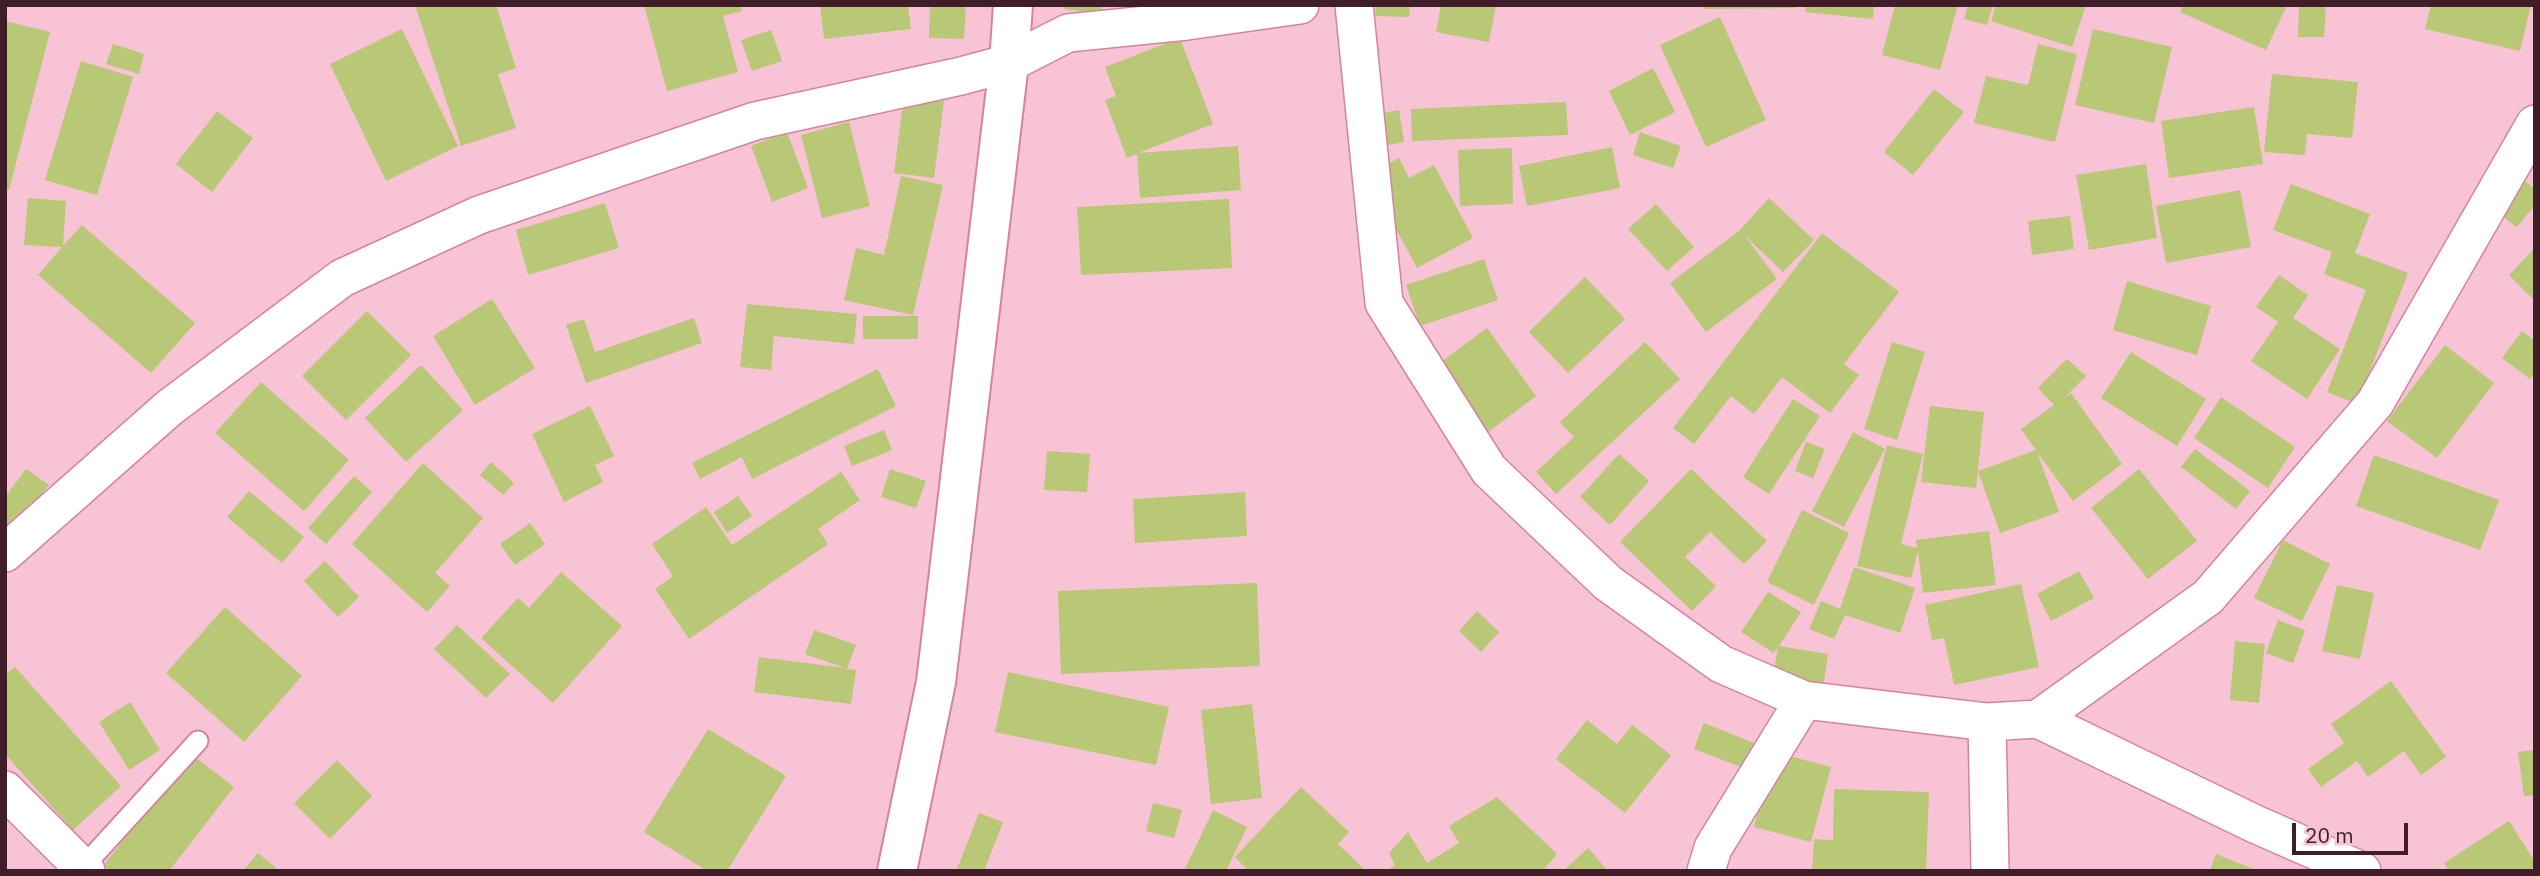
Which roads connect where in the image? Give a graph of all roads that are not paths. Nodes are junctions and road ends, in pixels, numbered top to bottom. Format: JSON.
{"nodes":[{"id":1,"x":1013,"y":5,"type":"edge"},
{"id":2,"x":1300,"y":5,"type":"edge"},
{"id":3,"x":1354,"y":5,"type":"edge"},
{"id":4,"x":1009,"y":63,"type":"junction"},
{"id":5,"x":2535,"y":124,"type":"edge"},
{"id":6,"x":5,"y":553,"type":"edge"},
{"id":7,"x":1804,"y":700,"type":"junction"},
{"id":8,"x":2038,"y":719,"type":"junction"},
{"id":9,"x":1987,"y":722,"type":"junction"},
{"id":10,"x":198,"y":741,"type":"dead end"},
{"id":11,"x":5,"y":790,"type":"edge"},
{"id":12,"x":85,"y":869,"type":"edge"},
{"id":13,"x":897,"y":871,"type":"edge"},
{"id":14,"x":1706,"y":871,"type":"edge"},
{"id":15,"x":1990,"y":871,"type":"edge"},
{"id":16,"x":2362,"y":871,"type":"edge"}],
"edges":[{"from":1,"to":4,"type":"main road"},
{"from":2,"to":4,"type":"street"},
{"from":3,"to":7,"type":"street"},
{"from":4,"to":6,"type":"street"},
{"from":4,"to":13,"type":"main road"},
{"from":5,"to":8,"type":"street"},
{"from":7,"to":9,"type":"street"},
{"from":7,"to":14,"type":"street"},
{"from":8,"to":9,"type":"street"},
{"from":8,"to":16,"type":"street"},
{"from":9,"to":15,"type":"street"},
{"from":10,"to":12,"type":"lane"},
{"from":11,"to":12,"type":"street"}]}
